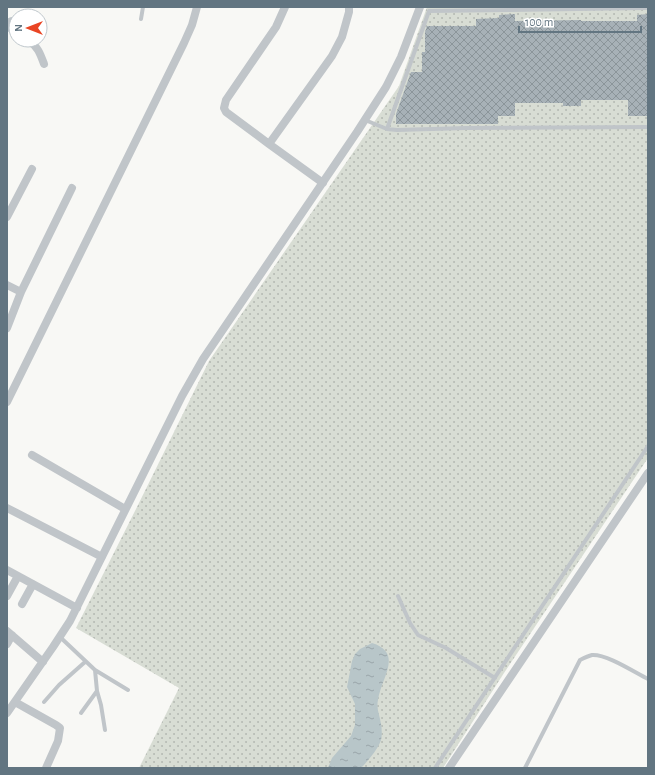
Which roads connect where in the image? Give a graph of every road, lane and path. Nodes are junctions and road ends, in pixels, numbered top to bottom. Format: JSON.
{"nodes":[{"id":1,"x":143,"y":7,"type":"edge"},
{"id":2,"x":197,"y":7,"type":"edge"},
{"id":3,"x":285,"y":7,"type":"edge"},
{"id":4,"x":349,"y":7,"type":"edge"},
{"id":5,"x":420,"y":7,"type":"edge"},
{"id":6,"x":560,"y":8,"type":"edge"},
{"id":7,"x":587,"y":8,"type":"edge"},
{"id":8,"x":648,"y":8,"type":"edge"},
{"id":9,"x":142,"y":19,"type":"dead end"},
{"id":10,"x":38,"y":48,"type":"edge"},
{"id":11,"x":44,"y":64,"type":"dead end"},
{"id":12,"x":364,"y":120,"type":"junction"},
{"id":13,"x":648,"y":127,"type":"edge"},
{"id":14,"x":387,"y":129,"type":"junction"},
{"id":15,"x":269,"y":144,"type":"junction"},
{"id":16,"x":32,"y":169,"type":"dead end"},
{"id":17,"x":322,"y":182,"type":"junction"},
{"id":18,"x":72,"y":188,"type":"dead end"},
{"id":19,"x":7,"y":217,"type":"edge"},
{"id":20,"x":7,"y":285,"type":"edge"},
{"id":21,"x":20,"y":292,"type":"junction"},
{"id":22,"x":7,"y":328,"type":"edge"},
{"id":23,"x":7,"y":402,"type":"edge"},
{"id":24,"x":648,"y":446,"type":"edge"},
{"id":25,"x":32,"y":455,"type":"dead end"},
{"id":26,"x":648,"y":473,"type":"edge"},
{"id":27,"x":7,"y":508,"type":"edge"},
{"id":28,"x":125,"y":509,"type":"junction"},
{"id":29,"x":102,"y":557,"type":"junction"},
{"id":30,"x":7,"y":570,"type":"edge"},
{"id":31,"x":18,"y":576,"type":"junction"},
{"id":32,"x":33,"y":584,"type":"junction"},
{"id":33,"x":7,"y":596,"type":"edge"},
{"id":34,"x":398,"y":596,"type":"dead end"},
{"id":35,"x":22,"y":604,"type":"dead end"},
{"id":36,"x":77,"y":608,"type":"junction"},
{"id":37,"x":9,"y":633,"type":"edge"},
{"id":38,"x":60,"y":637,"type":"junction"},
{"id":39,"x":7,"y":644,"type":"edge"},
{"id":40,"x":43,"y":662,"type":"junction"},
{"id":41,"x":85,"y":662,"type":"junction"},
{"id":42,"x":94,"y":670,"type":"junction"},
{"id":43,"x":495,"y":678,"type":"junction"},
{"id":44,"x":648,"y":680,"type":"edge"},
{"id":45,"x":128,"y":690,"type":"dead end"},
{"id":46,"x":97,"y":691,"type":"junction"},
{"id":47,"x":15,"y":702,"type":"junction"},
{"id":48,"x":44,"y":702,"type":"dead end"},
{"id":49,"x":7,"y":713,"type":"edge"},
{"id":50,"x":82,"y":713,"type":"dead end"},
{"id":51,"x":105,"y":730,"type":"dead end"},
{"id":52,"x":46,"y":768,"type":"edge"},
{"id":53,"x":435,"y":768,"type":"edge"},
{"id":54,"x":449,"y":768,"type":"edge"},
{"id":55,"x":525,"y":768,"type":"edge"}],
"edges":[{"from":1,"to":9,"type":"lane"},
{"from":2,"to":23,"type":"street"},
{"from":3,"to":15,"type":"street"},
{"from":4,"to":15,"type":"street"},
{"from":5,"to":12,"type":"street"},
{"from":6,"to":7,"type":"lane"},
{"from":6,"to":14,"type":"lane"},
{"from":7,"to":8,"type":"lane"},
{"from":10,"to":11,"type":"street"},
{"from":12,"to":14,"type":"lane"},
{"from":12,"to":17,"type":"street"},
{"from":13,"to":14,"type":"lane"},
{"from":15,"to":17,"type":"street"},
{"from":16,"to":19,"type":"street"},
{"from":17,"to":28,"type":"street"},
{"from":18,"to":21,"type":"street"},
{"from":20,"to":21,"type":"street"},
{"from":21,"to":22,"type":"street"},
{"from":24,"to":43,"type":"lane"},
{"from":25,"to":28,"type":"street"},
{"from":26,"to":54,"type":"street"},
{"from":27,"to":29,"type":"street"},
{"from":28,"to":29,"type":"street"},
{"from":29,"to":36,"type":"street"},
{"from":30,"to":31,"type":"street"},
{"from":31,"to":32,"type":"street"},
{"from":31,"to":33,"type":"street"},
{"from":32,"to":35,"type":"street"},
{"from":32,"to":36,"type":"street"},
{"from":34,"to":43,"type":"lane"},
{"from":36,"to":38,"type":"street"},
{"from":37,"to":39,"type":"street"},
{"from":37,"to":40,"type":"street"},
{"from":38,"to":40,"type":"street"},
{"from":38,"to":41,"type":"lane"},
{"from":40,"to":47,"type":"street"},
{"from":41,"to":42,"type":"lane"},
{"from":41,"to":48,"type":"lane"},
{"from":42,"to":45,"type":"lane"},
{"from":42,"to":46,"type":"lane"},
{"from":43,"to":53,"type":"lane"},
{"from":44,"to":55,"type":"lane"},
{"from":46,"to":50,"type":"lane"},
{"from":46,"to":51,"type":"lane"},
{"from":47,"to":49,"type":"street"},
{"from":47,"to":52,"type":"street"}]}
